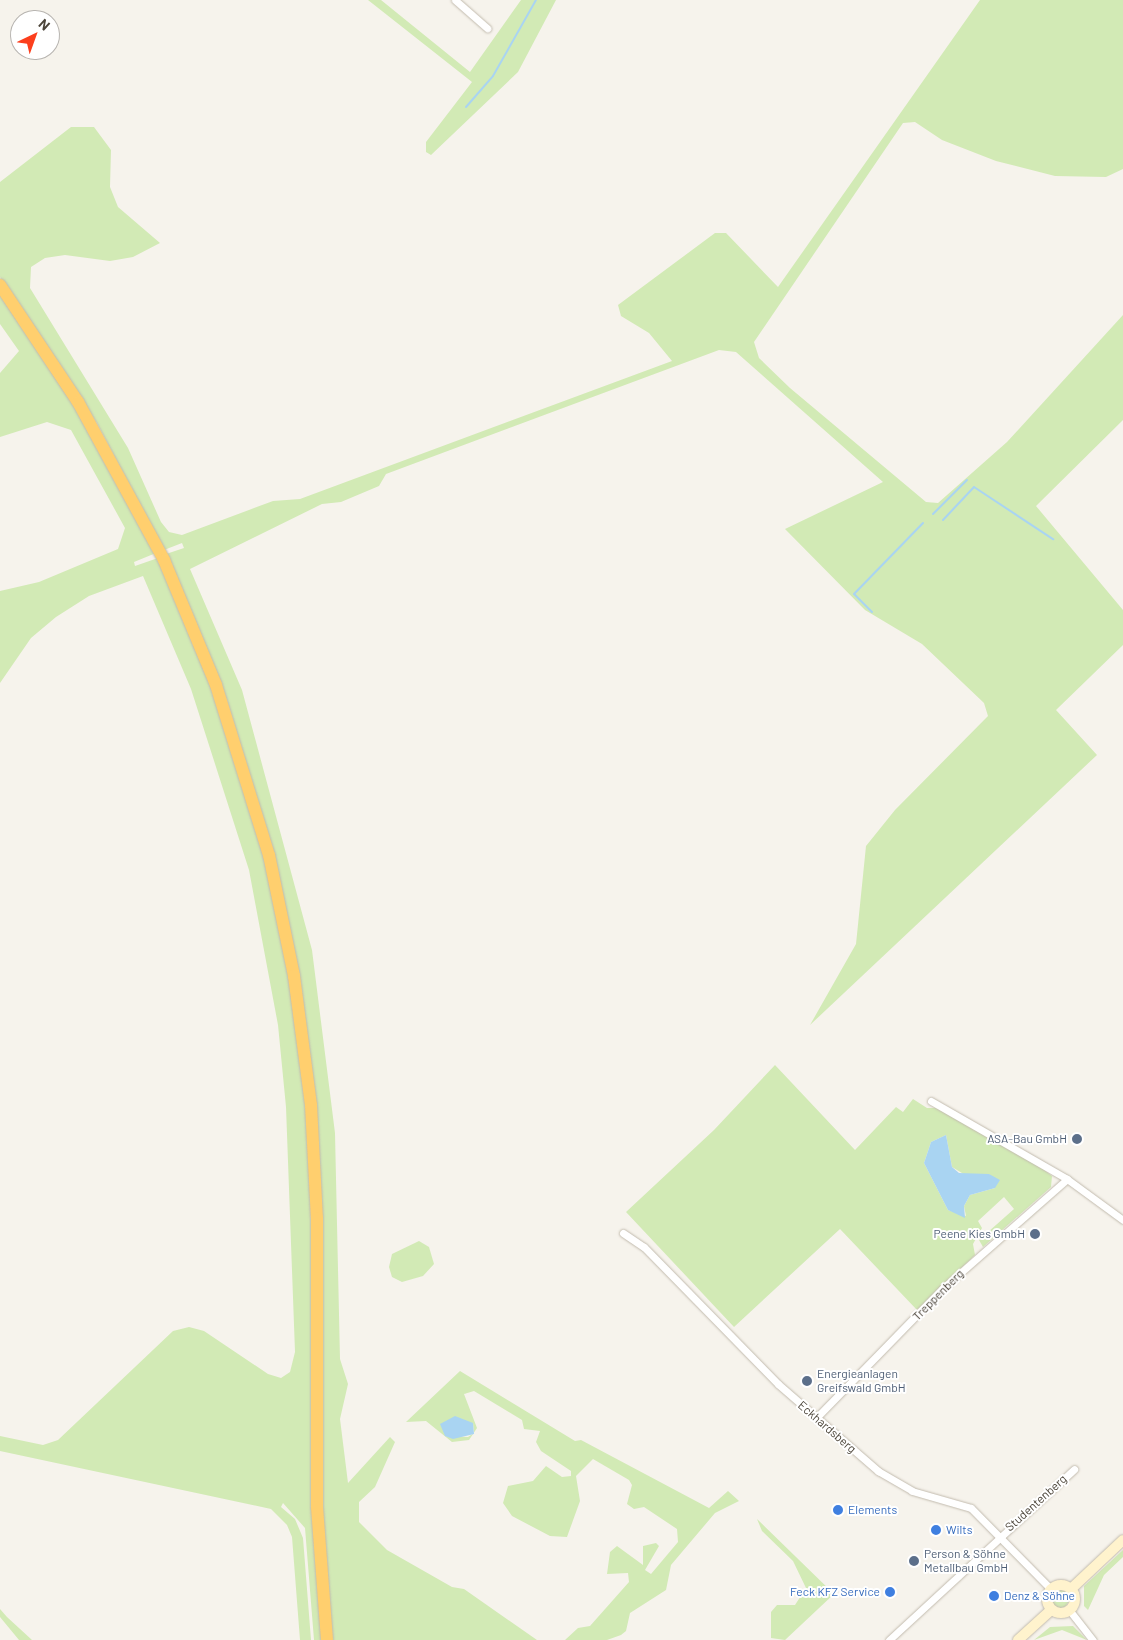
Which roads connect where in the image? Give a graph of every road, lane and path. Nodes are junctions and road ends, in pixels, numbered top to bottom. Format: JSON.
{"nodes":[{"id":1,"x":455,"y":0,"type":"edge"},
{"id":2,"x":488,"y":28,"type":"dead end"},
{"id":3,"x":0,"y":285,"type":"edge"},
{"id":4,"x":931,"y":1101,"type":"dead end"},
{"id":5,"x":1067,"y":1179,"type":"junction"},
{"id":6,"x":1123,"y":1220,"type":"edge"},
{"id":7,"x":623,"y":1234,"type":"dead end"},
{"id":8,"x":816,"y":1418,"type":"junction"},
{"id":9,"x":1074,"y":1469,"type":"dead end"},
{"id":10,"x":1001,"y":1535,"type":"junction"},
{"id":11,"x":1123,"y":1540,"type":"edge"},
{"id":12,"x":1051,"y":1589,"type":"junction"},
{"id":13,"x":1070,"y":1589,"type":"junction"},
{"id":14,"x":1051,"y":1610,"type":"junction"},
{"id":15,"x":1070,"y":1611,"type":"junction"},
{"id":16,"x":327,"y":1640,"type":"edge"},
{"id":17,"x":889,"y":1640,"type":"edge"},
{"id":18,"x":1018,"y":1640,"type":"edge"},
{"id":19,"x":1093,"y":1640,"type":"edge"}],
"edges":[{"from":1,"to":2,"type":"street"},
{"from":3,"to":16,"type":"highway"},
{"from":4,"to":5,"type":"street"},
{"from":5,"to":6,"type":"street"},
{"from":5,"to":8,"type":"street","name":"Treppenberg"},
{"from":7,"to":8,"type":"street","name":"Eckhardsberg"},
{"from":8,"to":10,"type":"street","name":"Eckhardsberg"},
{"from":9,"to":10,"type":"street","name":"Studentenberg"},
{"from":10,"to":12,"type":"street","name":"Eckhardsberg"},
{"from":10,"to":17,"type":"street","name":"Studentenberg"},
{"from":11,"to":13,"type":"main road"},
{"from":12,"to":13,"type":"main road"},
{"from":12,"to":14,"type":"main road"},
{"from":13,"to":15,"type":"main road"},
{"from":14,"to":15,"type":"main road"},
{"from":14,"to":18,"type":"main road"},
{"from":15,"to":19,"type":"street"}]}
